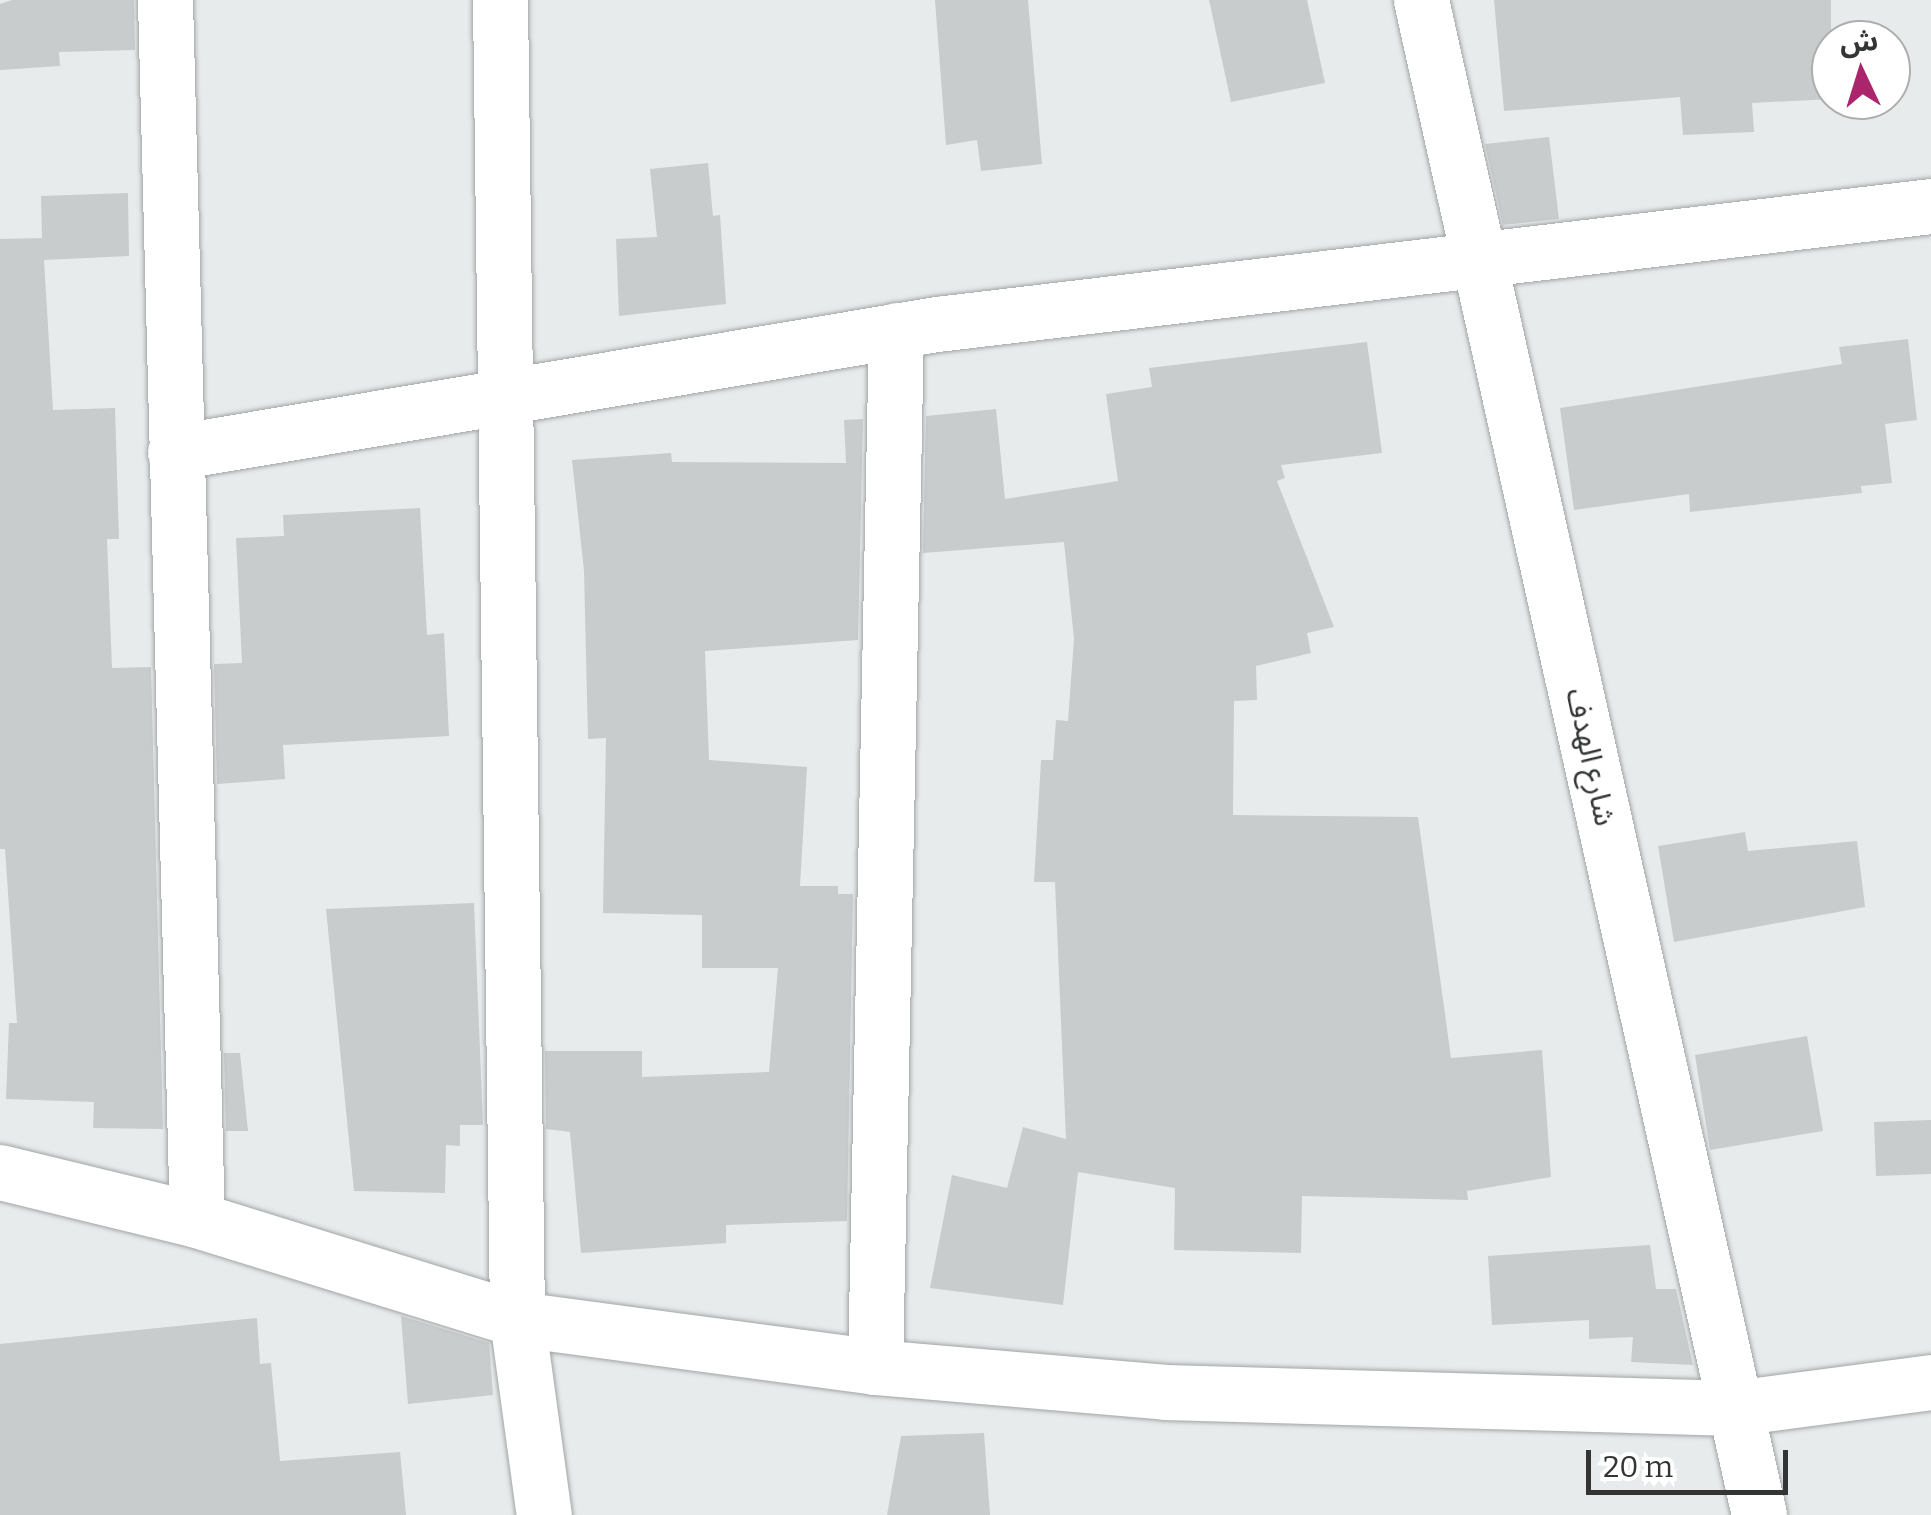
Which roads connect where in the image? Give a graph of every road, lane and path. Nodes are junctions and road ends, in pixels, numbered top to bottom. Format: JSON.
{"nodes":[{"id":1,"x":165,"y":0,"type":"edge"},
{"id":2,"x":500,"y":0,"type":"edge"},
{"id":3,"x":1421,"y":0,"type":"edge"},
{"id":4,"x":1931,"y":206,"type":"edge"},
{"id":5,"x":1482,"y":261,"type":"junction"},
{"id":6,"x":896,"y":330,"type":"junction"},
{"id":7,"x":506,"y":394,"type":"junction"},
{"id":8,"x":174,"y":452,"type":"junction"},
{"id":9,"x":0,"y":1172,"type":"edge"},
{"id":10,"x":197,"y":1220,"type":"junction"},
{"id":11,"x":517,"y":1319,"type":"junction"},
{"id":12,"x":875,"y":1368,"type":"junction"},
{"id":13,"x":1931,"y":1382,"type":"edge"},
{"id":14,"x":1734,"y":1408,"type":"junction"},
{"id":15,"x":544,"y":1515,"type":"edge"},
{"id":16,"x":1759,"y":1515,"type":"edge"}],
"edges":[{"from":1,"to":8,"type":"street"},
{"from":2,"to":7,"type":"street"},
{"from":3,"to":5,"type":"street","name":"شارع الهدف"},
{"from":4,"to":5,"type":"street"},
{"from":5,"to":6,"type":"street"},
{"from":5,"to":14,"type":"street","name":"شارع الهدف"},
{"from":6,"to":7,"type":"street"},
{"from":6,"to":12,"type":"street"},
{"from":7,"to":8,"type":"street"},
{"from":7,"to":11,"type":"street"},
{"from":8,"to":10,"type":"street"},
{"from":9,"to":10,"type":"street"},
{"from":10,"to":11,"type":"street"},
{"from":11,"to":12,"type":"street"},
{"from":11,"to":15,"type":"street"},
{"from":12,"to":14,"type":"street"},
{"from":13,"to":14,"type":"street"},
{"from":14,"to":16,"type":"street","name":"شارع الهدف"}]}
